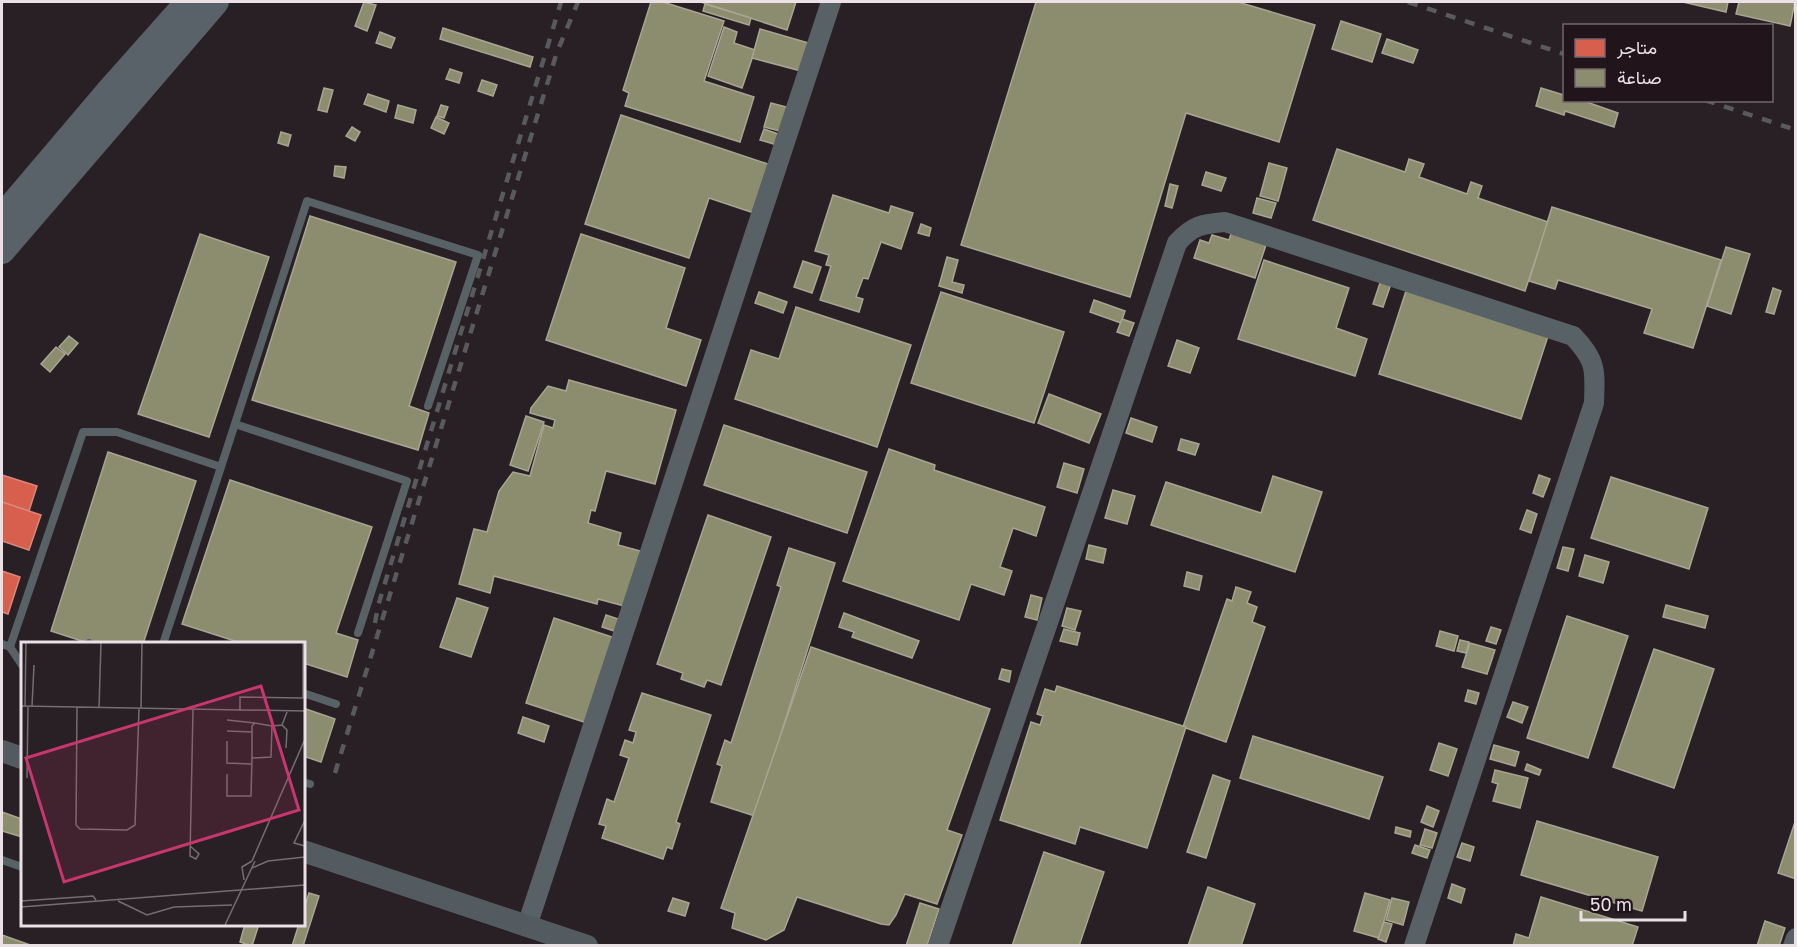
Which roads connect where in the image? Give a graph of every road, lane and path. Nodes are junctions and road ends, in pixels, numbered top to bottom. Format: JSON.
{"nodes":[{"id":1,"x":188,"y":2,"type":"edge"},
{"id":2,"x":216,"y":2,"type":"edge"},
{"id":3,"x":831,"y":2,"type":"edge"},
{"id":4,"x":2,"y":217,"type":"edge"},
{"id":5,"x":2,"y":251,"type":"edge"},
{"id":6,"x":428,"y":406,"type":"dead end"},
{"id":7,"x":235,"y":424,"type":"junction"},
{"id":8,"x":221,"y":467,"type":"junction"},
{"id":9,"x":358,"y":633,"type":"dead end"},
{"id":10,"x":164,"y":642,"type":"edge"},
{"id":11,"x":6,"y":645,"type":"edge"},
{"id":12,"x":21,"y":664,"type":"edge"},
{"id":13,"x":304,"y":693,"type":"edge"},
{"id":14,"x":336,"y":704,"type":"dead end"},
{"id":15,"x":2,"y":751,"type":"edge"},
{"id":16,"x":21,"y":758,"type":"edge"},
{"id":17,"x":304,"y":852,"type":"edge"},
{"id":18,"x":2,"y":860,"type":"edge"},
{"id":19,"x":21,"y":867,"type":"edge"},
{"id":20,"x":527,"y":926,"type":"junction"},
{"id":21,"x":1796,"y":938,"type":"edge"},
{"id":22,"x":586,"y":945,"type":"edge"},
{"id":23,"x":938,"y":945,"type":"edge"},
{"id":24,"x":1414,"y":945,"type":"edge"},
{"id":25,"x":1793,"y":945,"type":"edge"}],
"edges":[{"from":1,"to":4,"type":"main road"},
{"from":2,"to":5,"type":"main road"},
{"from":3,"to":20,"type":"street"},
{"from":6,"to":7,"type":"lane"},
{"from":7,"to":8,"type":"lane"},
{"from":7,"to":9,"type":"lane"},
{"from":8,"to":10,"type":"lane"},
{"from":8,"to":11,"type":"lane"},
{"from":11,"to":12,"type":"lane"},
{"from":13,"to":14,"type":"lane"},
{"from":15,"to":16,"type":"main road"},
{"from":17,"to":20,"type":"main road"},
{"from":18,"to":19,"type":"lane"},
{"from":20,"to":22,"type":"main road"},
{"from":21,"to":25,"type":"street"},
{"from":23,"to":24,"type":"street"}]}
